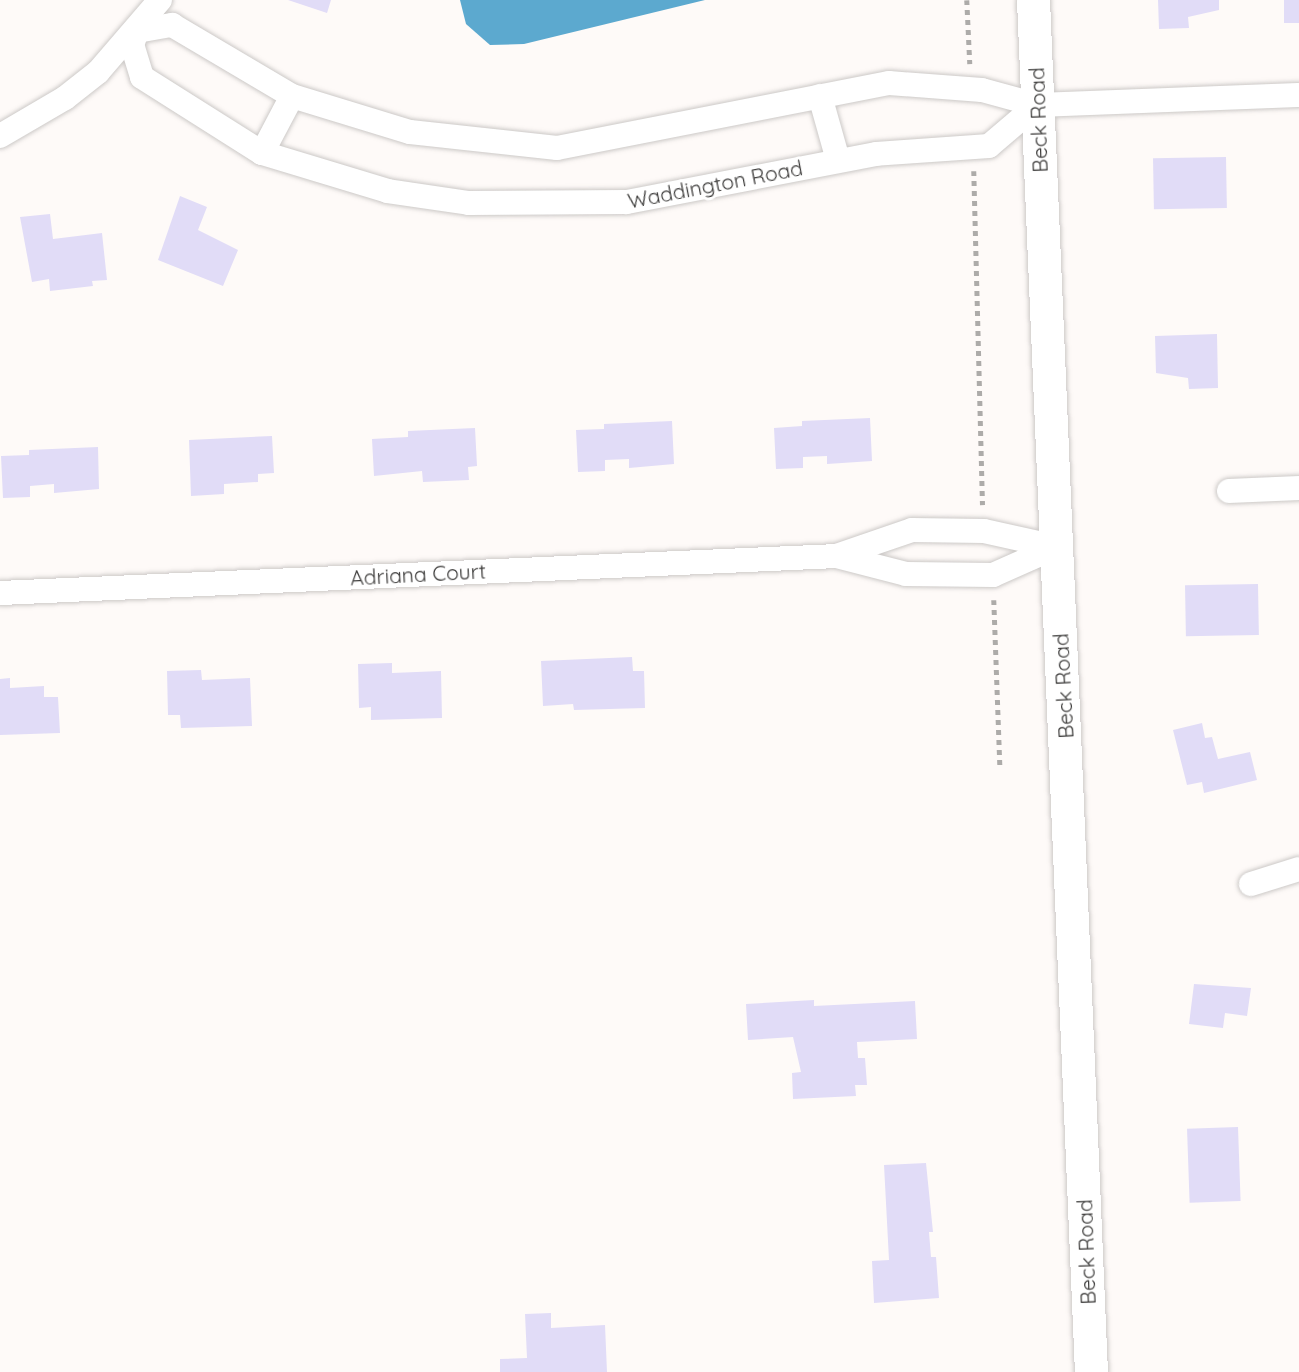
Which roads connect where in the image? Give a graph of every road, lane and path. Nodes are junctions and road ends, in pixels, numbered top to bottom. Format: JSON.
{"nodes":[{"id":1,"x":160,"y":0,"type":"edge"},
{"id":2,"x":169,"y":0,"type":"edge"},
{"id":3,"x":967,"y":0,"type":"edge"},
{"id":4,"x":1033,"y":0,"type":"edge"},
{"id":5,"x":183,"y":30,"type":"junction"},
{"id":6,"x":137,"y":31,"type":"junction"},
{"id":7,"x":98,"y":72,"type":"junction"},
{"id":8,"x":142,"y":77,"type":"junction"},
{"id":9,"x":971,"y":89,"type":"junction"},
{"id":10,"x":1299,"y":95,"type":"edge"},
{"id":11,"x":292,"y":96,"type":"junction"},
{"id":12,"x":820,"y":96,"type":"junction"},
{"id":13,"x":1037,"y":105,"type":"junction"},
{"id":14,"x":0,"y":136,"type":"edge"},
{"id":15,"x":973,"y":147,"type":"junction"},
{"id":16,"x":262,"y":153,"type":"junction"},
{"id":17,"x":838,"y":160,"type":"junction"},
{"id":18,"x":1299,"y":488,"type":"edge"},
{"id":19,"x":1229,"y":491,"type":"dead end"},
{"id":20,"x":984,"y":531,"type":"junction"},
{"id":21,"x":1056,"y":547,"type":"junction"},
{"id":22,"x":836,"y":556,"type":"junction"},
{"id":23,"x":993,"y":575,"type":"junction"},
{"id":24,"x":0,"y":593,"type":"edge"},
{"id":25,"x":1000,"y":767,"type":"dead end"},
{"id":26,"x":1299,"y":869,"type":"edge"},
{"id":27,"x":1251,"y":884,"type":"dead end"},
{"id":28,"x":1091,"y":1372,"type":"edge"}],
"edges":[{"from":1,"to":6,"type":"street"},
{"from":2,"to":5,"type":"street"},
{"from":3,"to":9,"type":"path"},
{"from":4,"to":13,"type":"main road","name":"Beck Road"},
{"from":5,"to":6,"type":"street"},
{"from":5,"to":11,"type":"street"},
{"from":6,"to":7,"type":"street"},
{"from":6,"to":8,"type":"street"},
{"from":7,"to":8,"type":"street","name":"Waddington Road"},
{"from":7,"to":14,"type":"street"},
{"from":8,"to":16,"type":"street","name":"Waddington Road"},
{"from":9,"to":12,"type":"street"},
{"from":9,"to":13,"type":"street"},
{"from":10,"to":13,"type":"street"},
{"from":11,"to":12,"type":"street"},
{"from":11,"to":16,"type":"street"},
{"from":12,"to":17,"type":"street"},
{"from":13,"to":15,"type":"street","name":"Waddington Road"},
{"from":13,"to":21,"type":"main road","name":"Beck Road"},
{"from":15,"to":17,"type":"street","name":"Waddington Road"},
{"from":15,"to":20,"type":"path"},
{"from":16,"to":17,"type":"street","name":"Waddington Road"},
{"from":18,"to":19,"type":"street"},
{"from":20,"to":21,"type":"street","name":"Adriana Court"},
{"from":20,"to":22,"type":"street","name":"Adriana Court"},
{"from":21,"to":23,"type":"street","name":"Adriana Court"},
{"from":21,"to":28,"type":"main road","name":"Beck Road"},
{"from":22,"to":23,"type":"street","name":"Adriana Court"},
{"from":22,"to":24,"type":"street","name":"Adriana Court"},
{"from":23,"to":25,"type":"path"},
{"from":26,"to":27,"type":"street"}]}
